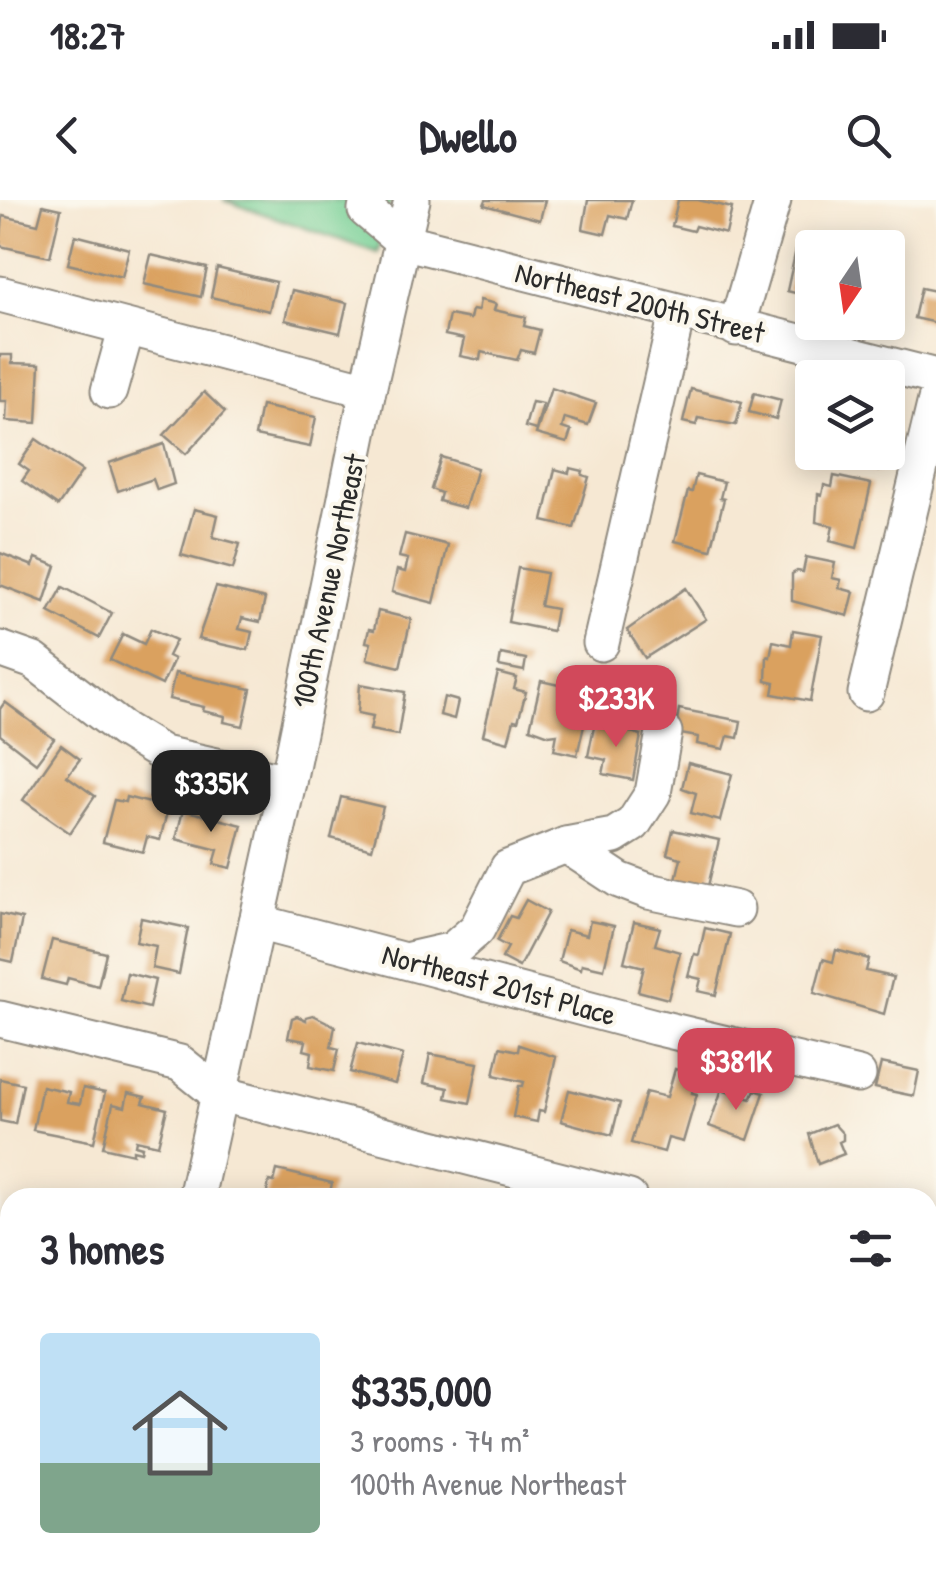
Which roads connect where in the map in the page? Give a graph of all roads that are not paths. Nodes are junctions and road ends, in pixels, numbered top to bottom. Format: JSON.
{"nodes":[{"id":1,"x":368,"y":200,"type":"edge"},
{"id":2,"x":412,"y":200,"type":"edge"},
{"id":3,"x":773,"y":200,"type":"edge"},
{"id":4,"x":403,"y":241,"type":"junction"},
{"id":5,"x":0,"y":294,"type":"edge"},
{"id":6,"x":678,"y":314,"type":"junction"},
{"id":7,"x":736,"y":328,"type":"junction"},
{"id":8,"x":126,"y":330,"type":"junction"},
{"id":9,"x":936,"y":377,"type":"edge"},
{"id":10,"x":368,"y":390,"type":"junction"},
{"id":11,"x":109,"y":391,"type":"dead end"},
{"id":12,"x":936,"y":400,"type":"edge"},
{"id":13,"x":601,"y":643,"type":"dead end"},
{"id":14,"x":0,"y":649,"type":"edge"},
{"id":15,"x":866,"y":693,"type":"dead end"},
{"id":16,"x":664,"y":732,"type":"dead end"},
{"id":17,"x":288,"y":782,"type":"junction"},
{"id":18,"x":566,"y":845,"type":"junction"},
{"id":19,"x":736,"y":909,"type":"dead end"},
{"id":20,"x":257,"y":922,"type":"junction"},
{"id":21,"x":408,"y":960,"type":"junction"},
{"id":22,"x":0,"y":1020,"type":"edge"},
{"id":23,"x":858,"y":1075,"type":"dead end"},
{"id":24,"x":217,"y":1093,"type":"junction"},
{"id":25,"x":198,"y":1188,"type":"edge"},
{"id":26,"x":590,"y":1188,"type":"edge"}],
"edges":[{"from":1,"to":4,"type":"street"},
{"from":2,"to":4,"type":"street","name":"100th Avenue Northeast"},
{"from":3,"to":7,"type":"street"},
{"from":4,"to":6,"type":"street","name":"Northeast 200th Street"},
{"from":4,"to":10,"type":"street","name":"100th Avenue Northeast"},
{"from":5,"to":8,"type":"street"},
{"from":6,"to":7,"type":"street","name":"Northeast 200th Street"},
{"from":6,"to":13,"type":"street"},
{"from":7,"to":9,"type":"street","name":"Northeast 200th Street"},
{"from":8,"to":10,"type":"street"},
{"from":8,"to":11,"type":"street"},
{"from":10,"to":17,"type":"street","name":"100th Avenue Northeast"},
{"from":12,"to":15,"type":"street"},
{"from":14,"to":17,"type":"street"},
{"from":16,"to":18,"type":"street"},
{"from":17,"to":20,"type":"street","name":"100th Avenue Northeast"},
{"from":18,"to":19,"type":"street"},
{"from":18,"to":21,"type":"street"},
{"from":20,"to":21,"type":"street","name":"Northeast 201st Place"},
{"from":20,"to":24,"type":"street","name":"100th Avenue Northeast"},
{"from":21,"to":23,"type":"street","name":"Northeast 201st Place"},
{"from":22,"to":24,"type":"street"},
{"from":24,"to":25,"type":"street","name":"100th Avenue Northeast"},
{"from":24,"to":26,"type":"street"}]}
